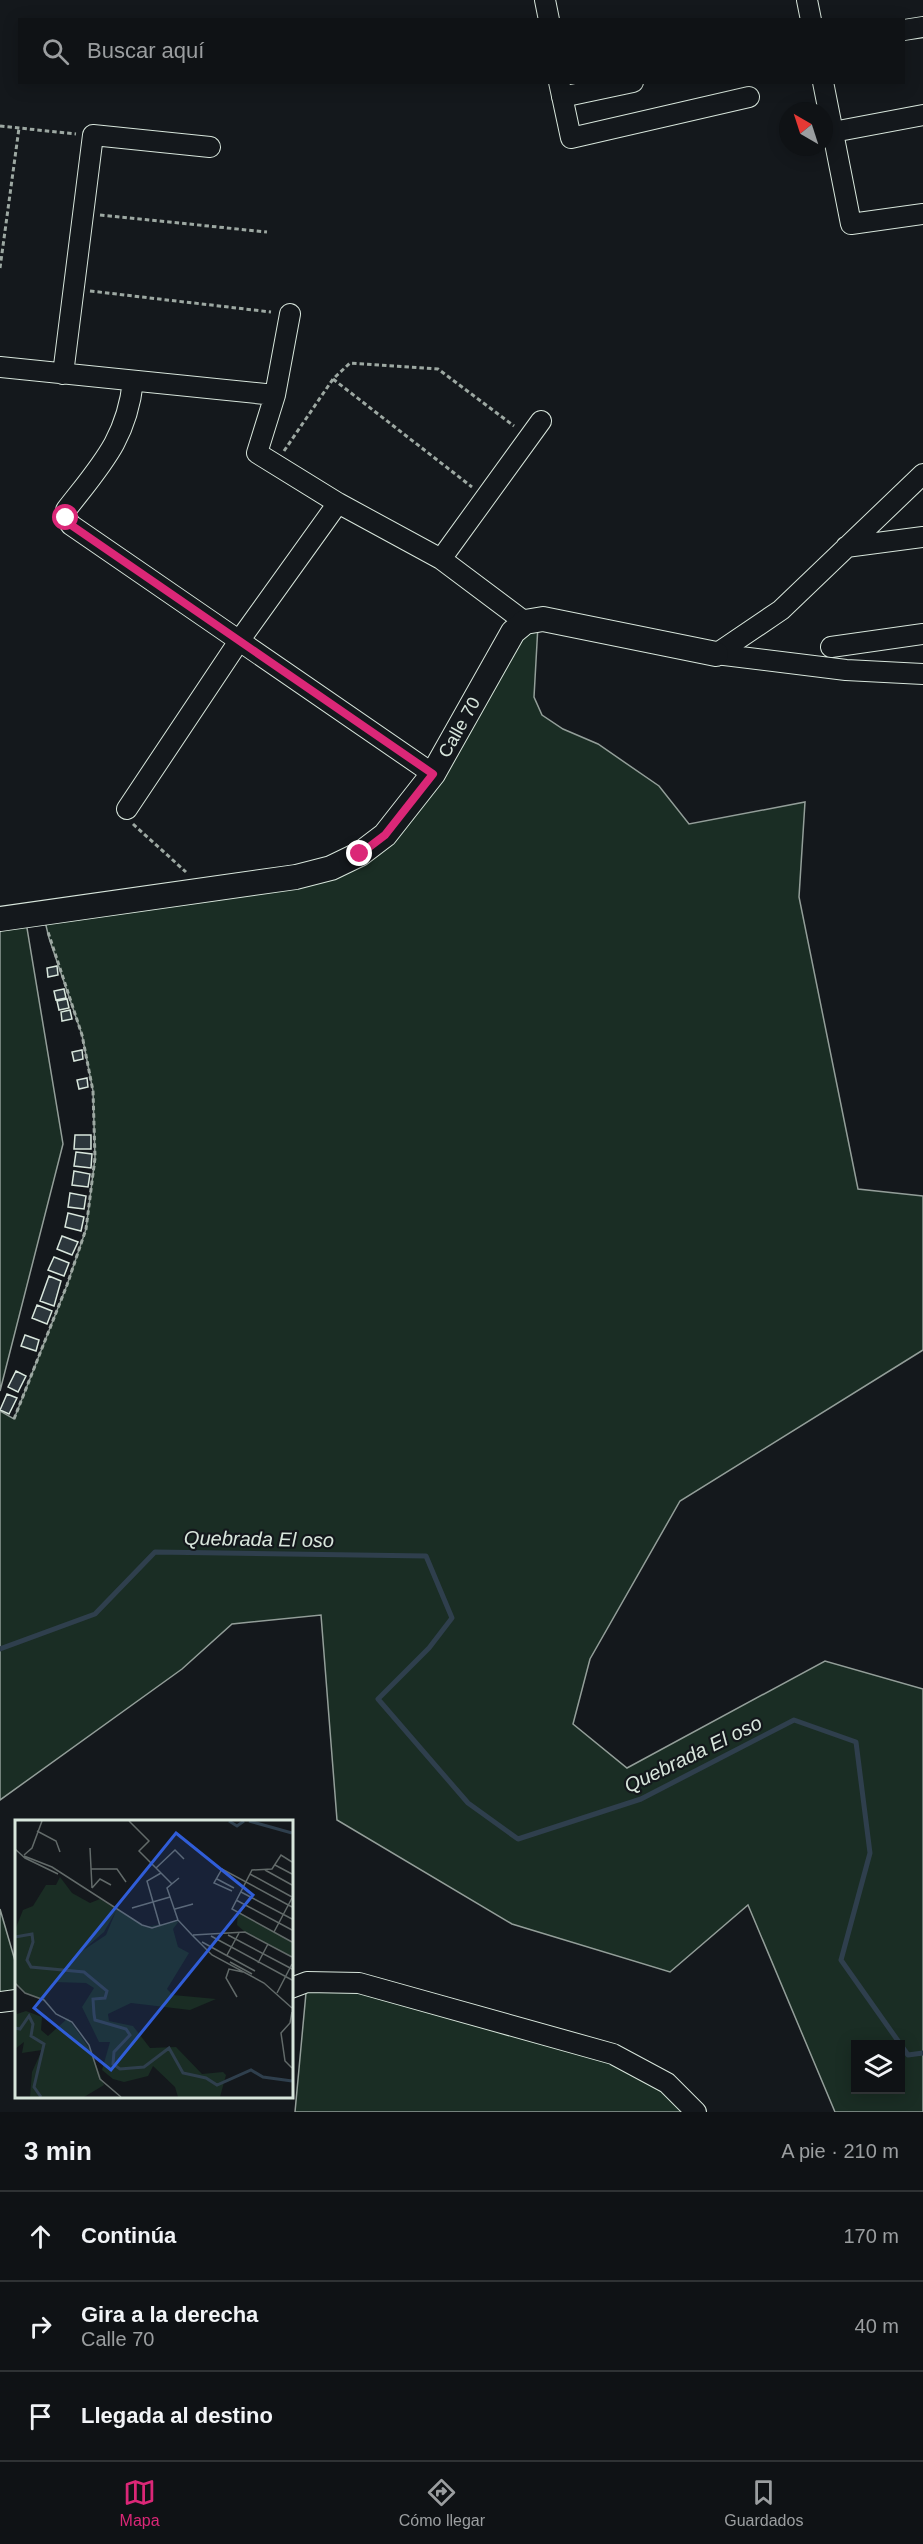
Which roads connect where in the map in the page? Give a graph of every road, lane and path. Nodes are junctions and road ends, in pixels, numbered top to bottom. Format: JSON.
{"nodes":[{"id":1,"x":545,"y":0,"type":"edge"},
{"id":2,"x":807,"y":0,"type":"edge"},
{"id":3,"x":549,"y":18,"type":"edge"},
{"id":4,"x":811,"y":18,"type":"edge"},
{"id":5,"x":923,"y":27,"type":"edge"},
{"id":6,"x":905,"y":30,"type":"edge"},
{"id":7,"x":615,"y":84,"type":"edge"},
{"id":8,"x":823,"y":84,"type":"edge"},
{"id":9,"x":561,"y":90,"type":"edge"},
{"id":10,"x":749,"y":97,"type":"dead end"},
{"id":11,"x":827,"y":102,"type":"edge"},
{"id":12,"x":923,"y":115,"type":"edge"},
{"id":13,"x":0,"y":126,"type":"edge"},
{"id":14,"x":19,"y":128,"type":"junction"},
{"id":15,"x":833,"y":132,"type":"joint"},
{"id":16,"x":93,"y":135,"type":"junction"},
{"id":17,"x":210,"y":147,"type":"dead end"},
{"id":18,"x":83,"y":214,"type":"junction"},
{"id":19,"x":923,"y":214,"type":"edge"},
{"id":20,"x":267,"y":232,"type":"dead end"},
{"id":21,"x":0,"y":268,"type":"edge"},
{"id":22,"x":74,"y":290,"type":"junction"},
{"id":23,"x":290,"y":314,"type":"joint"},
{"id":24,"x":0,"y":367,"type":"edge"},
{"id":25,"x":63,"y":375,"type":"junction"},
{"id":26,"x":333,"y":379,"type":"junction"},
{"id":27,"x":134,"y":381,"type":"junction"},
{"id":28,"x":275,"y":395,"type":"junction"},
{"id":29,"x":541,"y":421,"type":"dead end"},
{"id":30,"x":529,"y":438,"type":"junction"},
{"id":31,"x":275,"y":465,"type":"junction"},
{"id":32,"x":923,"y":474,"type":"edge"},
{"id":33,"x":485,"y":498,"type":"junction"},
{"id":34,"x":338,"y":503,"type":"junction"},
{"id":35,"x":923,"y":537,"type":"edge"},
{"id":36,"x":846,"y":547,"type":"junction"},
{"id":37,"x":441,"y":559,"type":"junction"},
{"id":38,"x":525,"y":622,"type":"junction"},
{"id":39,"x":923,"y":634,"type":"edge"},
{"id":40,"x":239,"y":640,"type":"junction"},
{"id":41,"x":831,"y":647,"type":"dead end"},
{"id":42,"x":716,"y":654,"type":"junction"},
{"id":43,"x":923,"y":674,"type":"edge"},
{"id":44,"x":433,"y":774,"type":"junction"},
{"id":45,"x":127,"y":809,"type":"joint"},
{"id":46,"x":193,"y":892,"type":"junction"},
{"id":47,"x":45,"y":912,"type":"junction"},
{"id":48,"x":0,"y":919,"type":"edge"},
{"id":49,"x":14,"y":1419,"type":"dead end"},
{"id":50,"x":292,"y":1988,"type":"edge"},
{"id":51,"x":15,"y":2000,"type":"edge"},
{"id":52,"x":0,"y":2002,"type":"edge"},
{"id":53,"x":696,"y":2112,"type":"edge"}],
"edges":[{"from":1,"to":3,"type":"street"},
{"from":2,"to":4,"type":"street"},
{"from":5,"to":6,"type":"street"},
{"from":7,"to":9,"type":"street"},
{"from":8,"to":11,"type":"street"},
{"from":9,"to":10,"type":"street"},
{"from":12,"to":15,"type":"street"},
{"from":13,"to":14,"type":"path"},
{"from":14,"to":16,"type":"path"},
{"from":14,"to":21,"type":"path"},
{"from":15,"to":19,"type":"street"},
{"from":16,"to":17,"type":"street"},
{"from":16,"to":18,"type":"street"},
{"from":18,"to":20,"type":"path"},
{"from":18,"to":22,"type":"street"},
{"from":22,"to":23,"type":"path"},
{"from":22,"to":25,"type":"street"},
{"from":23,"to":28,"type":"street"},
{"from":24,"to":25,"type":"street"},
{"from":25,"to":27,"type":"street"},
{"from":26,"to":30,"type":"path"},
{"from":26,"to":31,"type":"path"},
{"from":26,"to":33,"type":"path"},
{"from":27,"to":28,"type":"street"},
{"from":27,"to":40,"type":"street"},
{"from":28,"to":31,"type":"street"},
{"from":29,"to":30,"type":"street"},
{"from":30,"to":33,"type":"street"},
{"from":31,"to":34,"type":"street"},
{"from":32,"to":36,"type":"street"},
{"from":33,"to":37,"type":"street"},
{"from":34,"to":37,"type":"street"},
{"from":34,"to":40,"type":"street"},
{"from":35,"to":36,"type":"street"},
{"from":36,"to":42,"type":"street"},
{"from":37,"to":38,"type":"street"},
{"from":38,"to":42,"type":"main road"},
{"from":38,"to":44,"type":"main road","name":"Calle 70"},
{"from":39,"to":41,"type":"street"},
{"from":40,"to":44,"type":"street"},
{"from":40,"to":45,"type":"street"},
{"from":42,"to":43,"type":"street"},
{"from":44,"to":46,"type":"main road","name":"Calle 70"},
{"from":45,"to":46,"type":"path"},
{"from":46,"to":47,"type":"main road","name":"Calle 70"},
{"from":47,"to":48,"type":"main road","name":"Calle 70"},
{"from":47,"to":49,"type":"path"},
{"from":50,"to":53,"type":"street"},
{"from":51,"to":52,"type":"street"}]}
